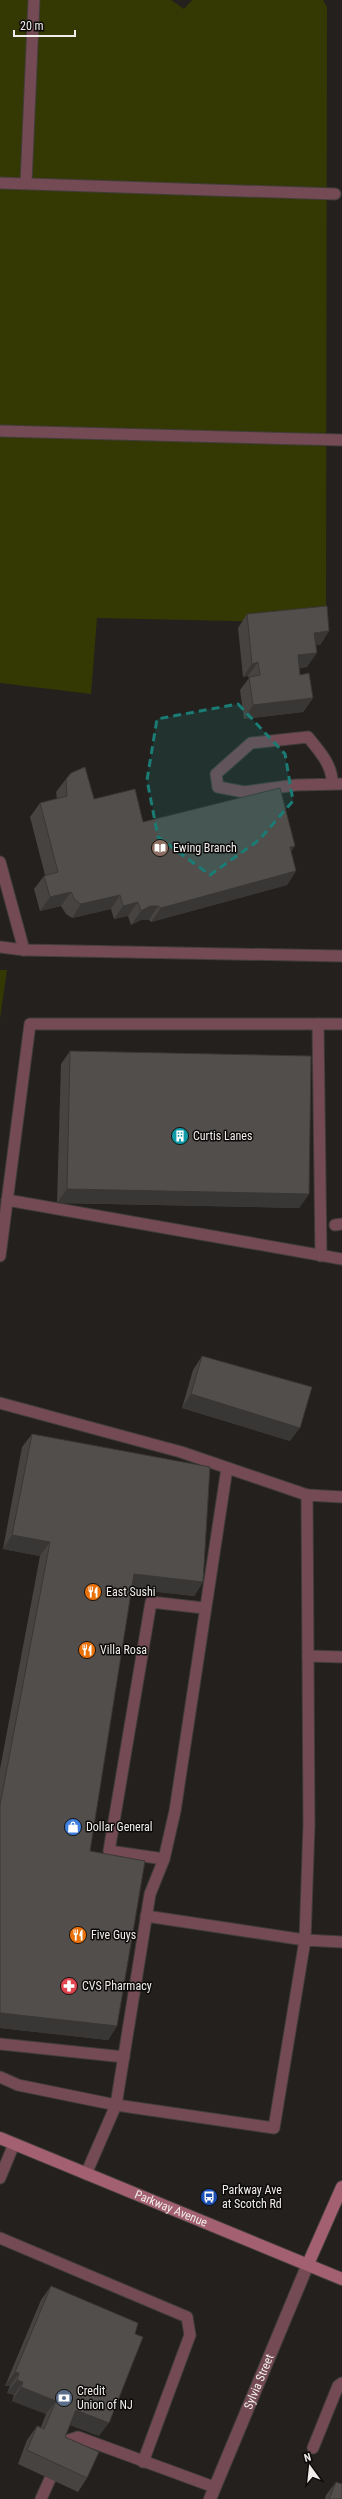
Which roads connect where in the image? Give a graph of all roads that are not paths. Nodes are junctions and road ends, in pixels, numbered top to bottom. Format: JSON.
{"nodes":[{"id":1,"x":34,"y":0,"type":"edge"},
{"id":2,"x":0,"y":182,"type":"edge"},
{"id":3,"x":26,"y":183,"type":"junction"},
{"id":4,"x":335,"y":194,"type":"dead end"},
{"id":5,"x":0,"y":431,"type":"edge"},
{"id":6,"x":342,"y":440,"type":"edge"},
{"id":7,"x":337,"y":784,"type":"edge"},
{"id":8,"x":0,"y":862,"type":"edge"},
{"id":9,"x":0,"y":947,"type":"edge"},
{"id":10,"x":24,"y":950,"type":"junction"},
{"id":11,"x":342,"y":956,"type":"edge"},
{"id":12,"x":318,"y":1024,"type":"junction"},
{"id":13,"x":342,"y":1024,"type":"edge"},
{"id":14,"x":7,"y":1200,"type":"junction"},
{"id":15,"x":0,"y":1256,"type":"edge"},
{"id":16,"x":321,"y":1256,"type":"junction"},
{"id":17,"x":342,"y":1259,"type":"edge"},
{"id":18,"x":1,"y":1407,"type":"edge"},
{"id":19,"x":227,"y":1468,"type":"junction"},
{"id":20,"x":307,"y":1495,"type":"junction"},
{"id":21,"x":342,"y":1497,"type":"edge"},
{"id":22,"x":204,"y":1608,"type":"junction"},
{"id":23,"x":308,"y":1656,"type":"junction"},
{"id":24,"x":342,"y":1657,"type":"edge"},
{"id":25,"x":164,"y":1859,"type":"junction"},
{"id":26,"x":146,"y":1916,"type":"junction"},
{"id":27,"x":305,"y":1940,"type":"junction"},
{"id":28,"x":342,"y":1942,"type":"edge"},
{"id":29,"x":0,"y":2044,"type":"edge"},
{"id":30,"x":124,"y":2057,"type":"junction"},
{"id":31,"x":0,"y":2077,"type":"edge"},
{"id":32,"x":116,"y":2105,"type":"junction"},
{"id":33,"x":0,"y":2138,"type":"edge"},
{"id":34,"x":14,"y":2144,"type":"junction"},
{"id":35,"x":86,"y":2174,"type":"junction"},
{"id":36,"x":0,"y":2178,"type":"edge"},
{"id":37,"x":342,"y":2187,"type":"edge"},
{"id":38,"x":0,"y":2238,"type":"edge"},
{"id":39,"x":308,"y":2264,"type":"junction"},
{"id":40,"x":342,"y":2279,"type":"edge"},
{"id":41,"x":342,"y":2383,"type":"edge"},
{"id":42,"x":313,"y":2448,"type":"dead end"},
{"id":43,"x":61,"y":2453,"type":"edge"},
{"id":44,"x":143,"y":2462,"type":"junction"},
{"id":45,"x":50,"y":2479,"type":"dead end"},
{"id":46,"x":214,"y":2487,"type":"junction"},
{"id":47,"x":41,"y":2499,"type":"edge"},
{"id":48,"x":210,"y":2499,"type":"edge"}],
"edges":[{"from":1,"to":3,"type":"lane"},
{"from":2,"to":3,"type":"lane"},
{"from":3,"to":4,"type":"lane"},
{"from":5,"to":6,"type":"lane"},
{"from":7,"to":7,"type":"lane"},
{"from":8,"to":10,"type":"lane"},
{"from":9,"to":10,"type":"lane"},
{"from":10,"to":11,"type":"lane"},
{"from":12,"to":13,"type":"lane"},
{"from":12,"to":14,"type":"lane"},
{"from":12,"to":16,"type":"lane"},
{"from":14,"to":15,"type":"lane"},
{"from":14,"to":16,"type":"lane"},
{"from":16,"to":17,"type":"lane"},
{"from":18,"to":19,"type":"lane"},
{"from":19,"to":20,"type":"lane"},
{"from":19,"to":22,"type":"lane"},
{"from":20,"to":21,"type":"lane"},
{"from":20,"to":23,"type":"lane"},
{"from":22,"to":25,"type":"lane"},
{"from":22,"to":25,"type":"lane"},
{"from":23,"to":24,"type":"lane"},
{"from":23,"to":27,"type":"lane"},
{"from":25,"to":26,"type":"lane"},
{"from":26,"to":27,"type":"lane"},
{"from":26,"to":30,"type":"lane"},
{"from":27,"to":28,"type":"lane"},
{"from":27,"to":32,"type":"lane"},
{"from":29,"to":30,"type":"lane"},
{"from":30,"to":32,"type":"lane"},
{"from":31,"to":32,"type":"lane"},
{"from":32,"to":35,"type":"lane"},
{"from":33,"to":34,"type":"main road","name":"Parkway Avenue"},
{"from":34,"to":35,"type":"main road","name":"Parkway Avenue"},
{"from":34,"to":36,"type":"lane"},
{"from":35,"to":39,"type":"main road","name":"Parkway Avenue"},
{"from":37,"to":39,"type":"main road"},
{"from":38,"to":44,"type":"lane"},
{"from":39,"to":40,"type":"main road","name":"Parkway Avenue"},
{"from":39,"to":46,"type":"street","name":"Sylvia Street"},
{"from":41,"to":42,"type":"lane"},
{"from":43,"to":44,"type":"lane"},
{"from":44,"to":46,"type":"lane"},
{"from":45,"to":47,"type":"lane"},
{"from":46,"to":48,"type":"street","name":"Sylvia Street"}]}
